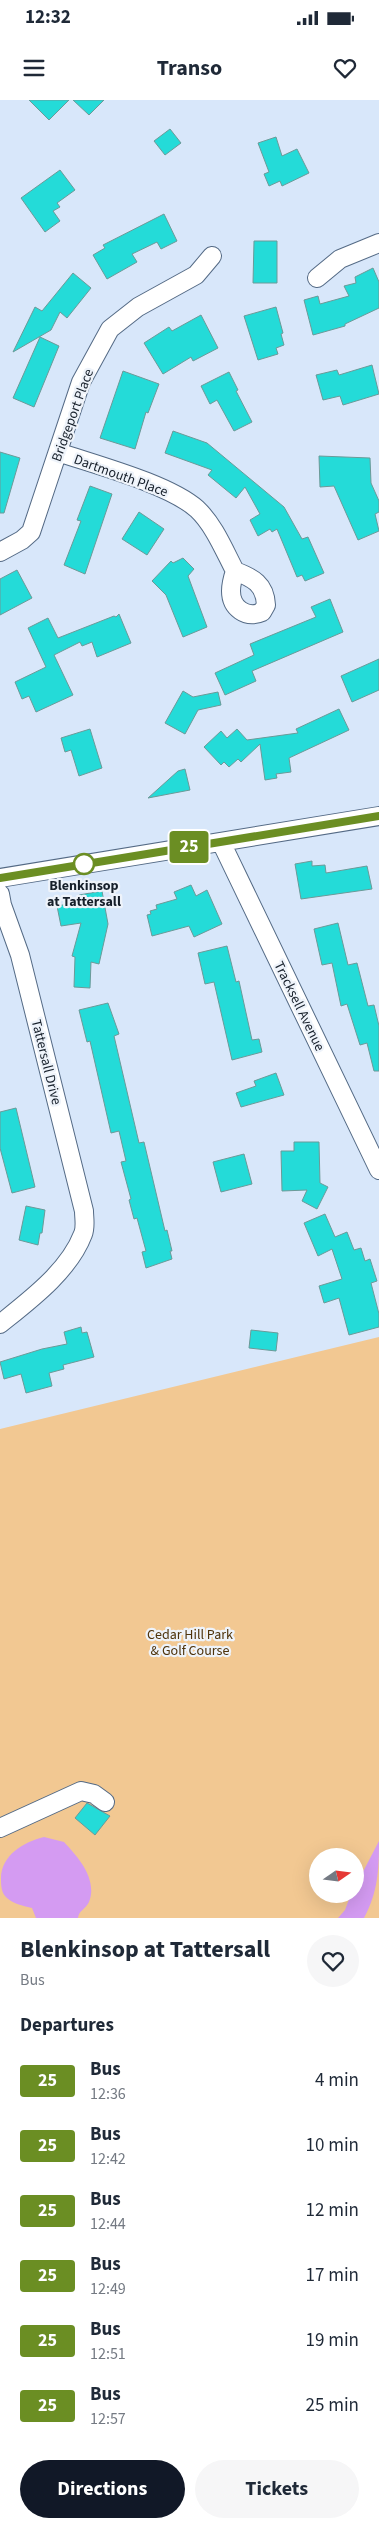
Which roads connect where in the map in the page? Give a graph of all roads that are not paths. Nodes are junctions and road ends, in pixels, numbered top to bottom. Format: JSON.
{"nodes":[{"id":1,"x":379,"y":243,"type":"edge"},
{"id":2,"x":212,"y":256,"type":"dead end"},
{"id":3,"x":316,"y":278,"type":"dead end"},
{"id":4,"x":58,"y":452,"type":"junction"},
{"id":5,"x":0,"y":552,"type":"edge"},
{"id":6,"x":235,"y":571,"type":"dead end"},
{"id":7,"x":379,"y":816,"type":"edge"},
{"id":8,"x":221,"y":842,"type":"junction"},
{"id":9,"x":0,"y":878,"type":"edge"},
{"id":10,"x":0,"y":894,"type":"edge"},
{"id":11,"x":379,"y":1170,"type":"edge"},
{"id":12,"x":0,"y":1324,"type":"edge"},
{"id":13,"x":105,"y":1802,"type":"dead end"},
{"id":14,"x":0,"y":1828,"type":"edge"}],
"edges":[{"from":1,"to":3,"type":"street"},
{"from":2,"to":4,"type":"street","name":"Bridgeport Place"},
{"from":4,"to":5,"type":"street","name":"Bridgeport Place"},
{"from":4,"to":6,"type":"street","name":"Dartmouth Place"},
{"from":7,"to":8,"type":"street"},
{"from":8,"to":9,"type":"street"},
{"from":8,"to":11,"type":"street","name":"Tracksell Avenue"},
{"from":10,"to":12,"type":"street","name":"Tattersall Drive"},
{"from":13,"to":14,"type":"street"}]}
